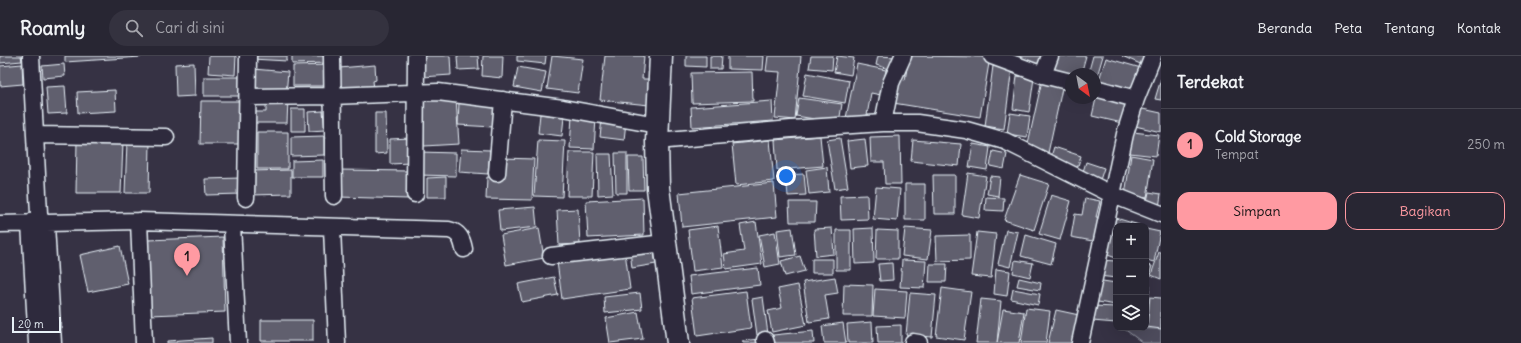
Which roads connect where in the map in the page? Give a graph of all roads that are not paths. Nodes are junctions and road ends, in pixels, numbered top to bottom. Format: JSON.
{"nodes":[{"id":1,"x":31,"y":56,"type":"edge"},
{"id":2,"x":248,"y":56,"type":"edge"},
{"id":3,"x":332,"y":56,"type":"edge"},
{"id":4,"x":416,"y":56,"type":"edge"},
{"id":5,"x":661,"y":56,"type":"edge"},
{"id":6,"x":903,"y":56,"type":"edge"},
{"id":7,"x":992,"y":56,"type":"edge"},
{"id":8,"x":1050,"y":56,"type":"edge"},
{"id":9,"x":1153,"y":56,"type":"edge"},
{"id":10,"x":1043,"y":75,"type":"junction"},
{"id":11,"x":1065,"y":80,"type":"edge"},
{"id":12,"x":1101,"y":90,"type":"edge"},
{"id":13,"x":417,"y":92,"type":"junction"},
{"id":14,"x":331,"y":96,"type":"junction"},
{"id":15,"x":248,"y":97,"type":"junction"},
{"id":16,"x":1136,"y":99,"type":"junction"},
{"id":17,"x":503,"y":100,"type":"junction"},
{"id":18,"x":883,"y":123,"type":"junction"},
{"id":19,"x":657,"y":133,"type":"junction"},
{"id":20,"x":35,"y":135,"type":"junction"},
{"id":21,"x":166,"y":137,"type":"dead end"},
{"id":22,"x":497,"y":173,"type":"dead end"},
{"id":23,"x":415,"y":194,"type":"dead end"},
{"id":24,"x":1113,"y":195,"type":"junction"},
{"id":25,"x":334,"y":196,"type":"dead end"},
{"id":26,"x":246,"y":198,"type":"dead end"},
{"id":27,"x":1161,"y":214,"type":"edge"},
{"id":28,"x":38,"y":216,"type":"junction"},
{"id":29,"x":138,"y":222,"type":"junction"},
{"id":30,"x":0,"y":224,"type":"edge"},
{"id":31,"x":232,"y":225,"type":"junction"},
{"id":32,"x":332,"y":228,"type":"junction"},
{"id":33,"x":665,"y":243,"type":"junction"},
{"id":34,"x":464,"y":249,"type":"dead end"},
{"id":35,"x":550,"y":256,"type":"dead end"},
{"id":36,"x":36,"y":327,"type":"junction"},
{"id":37,"x":52,"y":336,"type":"edge"},
{"id":38,"x":37,"y":343,"type":"edge"},
{"id":39,"x":144,"y":343,"type":"edge"},
{"id":40,"x":238,"y":343,"type":"edge"},
{"id":41,"x":337,"y":343,"type":"edge"},
{"id":42,"x":678,"y":343,"type":"edge"},
{"id":43,"x":1080,"y":343,"type":"edge"}],
"edges":[{"from":1,"to":20,"type":"street"},
{"from":2,"to":15,"type":"street"},
{"from":3,"to":14,"type":"street"},
{"from":4,"to":13,"type":"street"},
{"from":5,"to":19,"type":"highway"},
{"from":6,"to":18,"type":"street"},
{"from":7,"to":10,"type":"street"},
{"from":8,"to":10,"type":"street"},
{"from":9,"to":16,"type":"street"},
{"from":10,"to":11,"type":"street"},
{"from":12,"to":16,"type":"street"},
{"from":13,"to":14,"type":"street"},
{"from":13,"to":17,"type":"street"},
{"from":13,"to":23,"type":"street"},
{"from":14,"to":15,"type":"street"},
{"from":14,"to":25,"type":"street"},
{"from":15,"to":26,"type":"street"},
{"from":16,"to":24,"type":"street"},
{"from":17,"to":19,"type":"street"},
{"from":17,"to":22,"type":"street"},
{"from":18,"to":19,"type":"street"},
{"from":18,"to":24,"type":"street"},
{"from":19,"to":33,"type":"highway"},
{"from":20,"to":21,"type":"street"},
{"from":20,"to":28,"type":"street"},
{"from":24,"to":27,"type":"street"},
{"from":24,"to":43,"type":"street"},
{"from":28,"to":29,"type":"street"},
{"from":28,"to":30,"type":"street"},
{"from":28,"to":36,"type":"street"},
{"from":28,"to":37,"type":"street"},
{"from":29,"to":31,"type":"street"},
{"from":29,"to":39,"type":"street"},
{"from":31,"to":32,"type":"street"},
{"from":31,"to":40,"type":"street"},
{"from":32,"to":34,"type":"street"},
{"from":32,"to":41,"type":"street"},
{"from":33,"to":35,"type":"street"},
{"from":33,"to":42,"type":"highway"},
{"from":36,"to":37,"type":"street"},
{"from":36,"to":38,"type":"street"}]}
